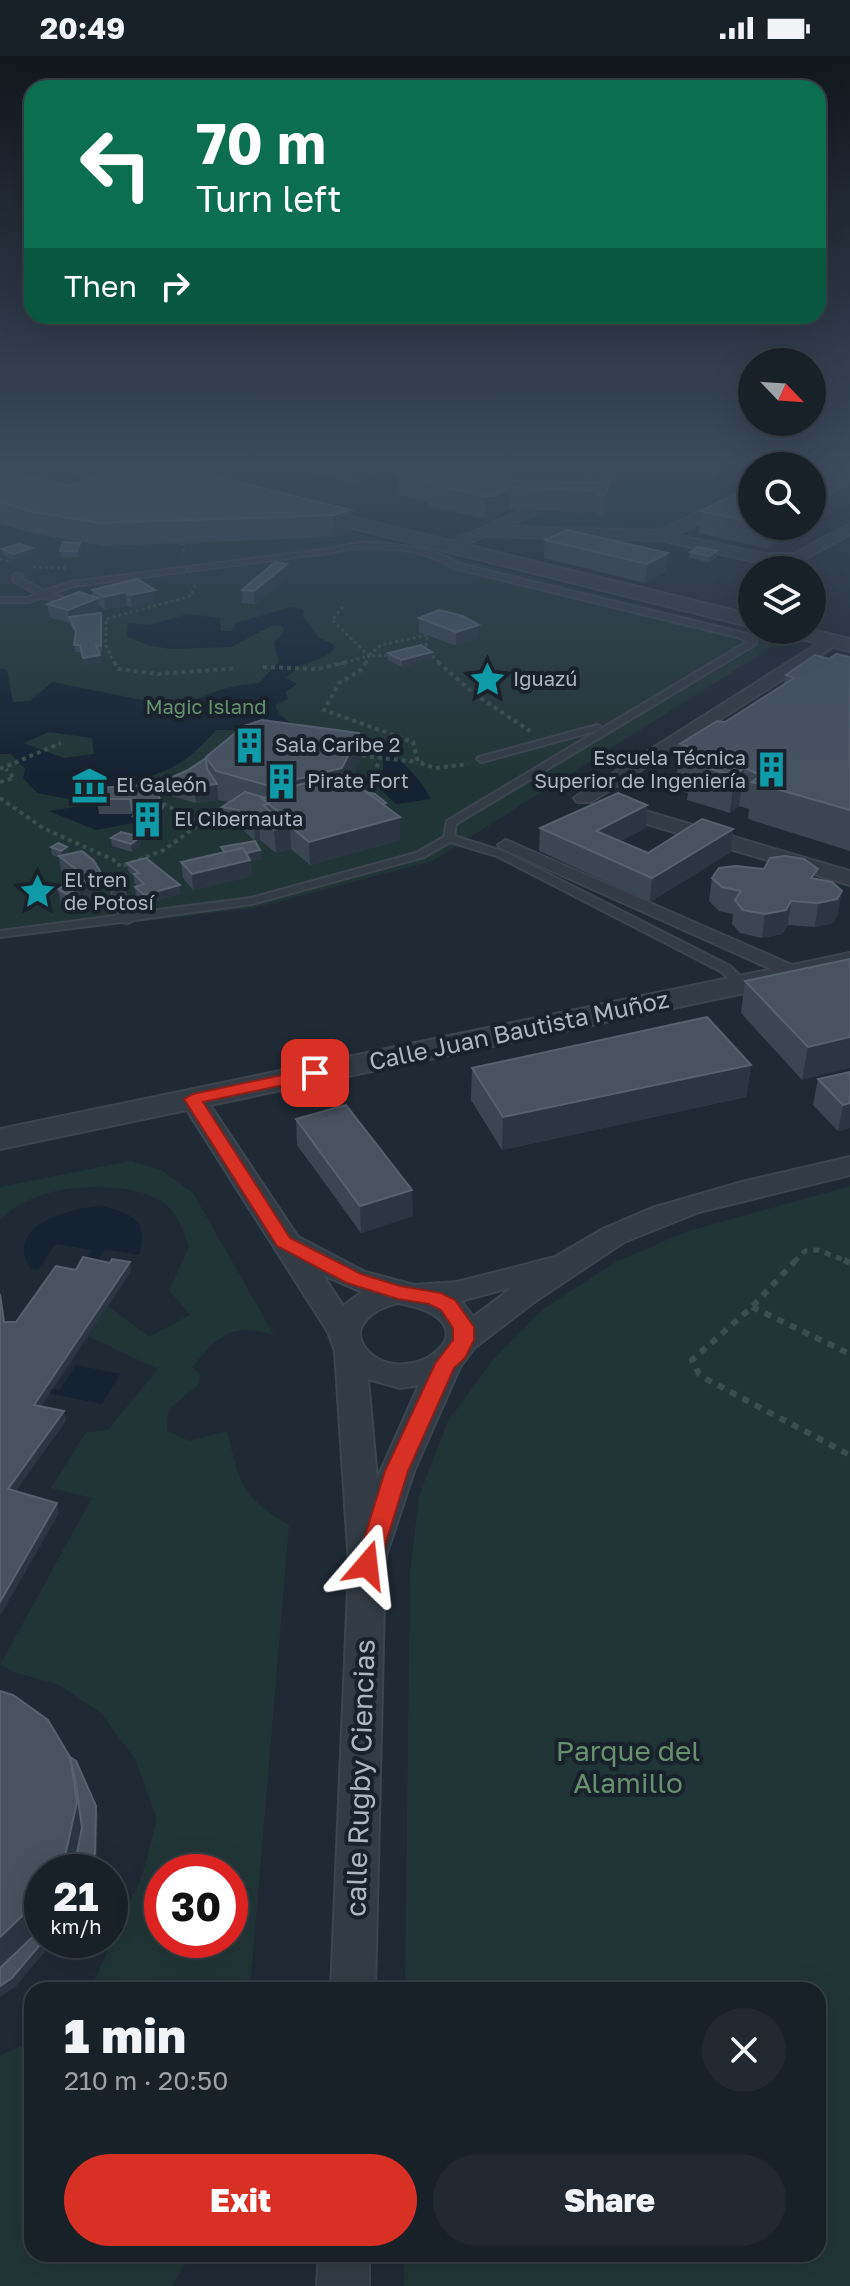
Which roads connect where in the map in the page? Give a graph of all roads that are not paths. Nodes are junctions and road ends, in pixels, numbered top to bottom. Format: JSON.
{"nodes":[{"id":1,"x":196,"y":568,"type":"edge"},
{"id":2,"x":466,"y":568,"type":"edge"},
{"id":3,"x":537,"y":568,"type":"edge"},
{"id":4,"x":18,"y":575,"type":"dead end"},
{"id":5,"x":43,"y":594,"type":"junction"},
{"id":6,"x":0,"y":600,"type":"edge"},
{"id":7,"x":73,"y":604,"type":"edge"},
{"id":8,"x":738,"y":618,"type":"edge"},
{"id":9,"x":840,"y":643,"type":"edge"},
{"id":10,"x":804,"y":657,"type":"junction"},
{"id":11,"x":835,"y":665,"type":"edge"},
{"id":12,"x":613,"y":724,"type":"junction"},
{"id":13,"x":482,"y":759,"type":"road end"},
{"id":14,"x":449,"y":838,"type":"junction"},
{"id":15,"x":506,"y":845,"type":"dead end"},
{"id":16,"x":850,"y":878,"type":"edge"},
{"id":17,"x":117,"y":882,"type":"dead end"},
{"id":18,"x":121,"y":918,"type":"junction"},
{"id":19,"x":135,"y":923,"type":"dead end"},
{"id":20,"x":0,"y":931,"type":"edge"},
{"id":21,"x":850,"y":962,"type":"edge"},
{"id":22,"x":795,"y":973,"type":"junction"},
{"id":23,"x":741,"y":984,"type":"junction"},
{"id":24,"x":193,"y":1099,"type":"junction"},
{"id":25,"x":0,"y":1139,"type":"edge"},
{"id":26,"x":850,"y":1166,"type":"edge"},
{"id":27,"x":284,"y":1242,"type":"junction"},
{"id":28,"x":578,"y":1256,"type":"junction"},
{"id":29,"x":408,"y":1293,"type":"junction"},
{"id":30,"x":347,"y":1341,"type":"junction"},
{"id":31,"x":454,"y":1352,"type":"junction"},
{"id":32,"x":367,"y":1565,"type":"junction"},
{"id":33,"x":353,"y":1982,"type":"edge"},
{"id":34,"x":344,"y":2262,"type":"edge"},
{"id":35,"x":343,"y":2286,"type":"edge"}],
"edges":[{"from":1,"to":5,"type":"lane"},
{"from":2,"to":12,"type":"lane"},
{"from":3,"to":8,"type":"street"},
{"from":4,"to":5,"type":"lane"},
{"from":5,"to":6,"type":"lane"},
{"from":5,"to":7,"type":"lane"},
{"from":9,"to":10,"type":"street"},
{"from":10,"to":11,"type":"street"},
{"from":10,"to":16,"type":"street"},
{"from":12,"to":13,"type":"lane"},
{"from":12,"to":14,"type":"lane"},
{"from":14,"to":18,"type":"lane"},
{"from":14,"to":23,"type":"lane"},
{"from":15,"to":22,"type":"street"},
{"from":17,"to":18,"type":"lane"},
{"from":18,"to":19,"type":"lane"},
{"from":18,"to":20,"type":"lane"},
{"from":21,"to":22,"type":"street","name":"Calle Juan Bautista Muñoz"},
{"from":22,"to":23,"type":"street","name":"Calle Juan Bautista Muñoz"},
{"from":23,"to":24,"type":"street","name":"Calle Juan Bautista Muñoz"},
{"from":24,"to":25,"type":"street","name":"Calle Juan Bautista Muñoz"},
{"from":24,"to":27,"type":"street"},
{"from":26,"to":28,"type":"street"},
{"from":27,"to":29,"type":"street"},
{"from":27,"to":30,"type":"street"},
{"from":28,"to":29,"type":"street"},
{"from":28,"to":31,"type":"street"},
{"from":29,"to":30,"type":"street"},
{"from":29,"to":31,"type":"street"},
{"from":30,"to":31,"type":"street"},
{"from":30,"to":32,"type":"street"},
{"from":31,"to":32,"type":"street"},
{"from":32,"to":33,"type":"street","name":"calle Rugby Ciencias"},
{"from":34,"to":35,"type":"street"}]}
